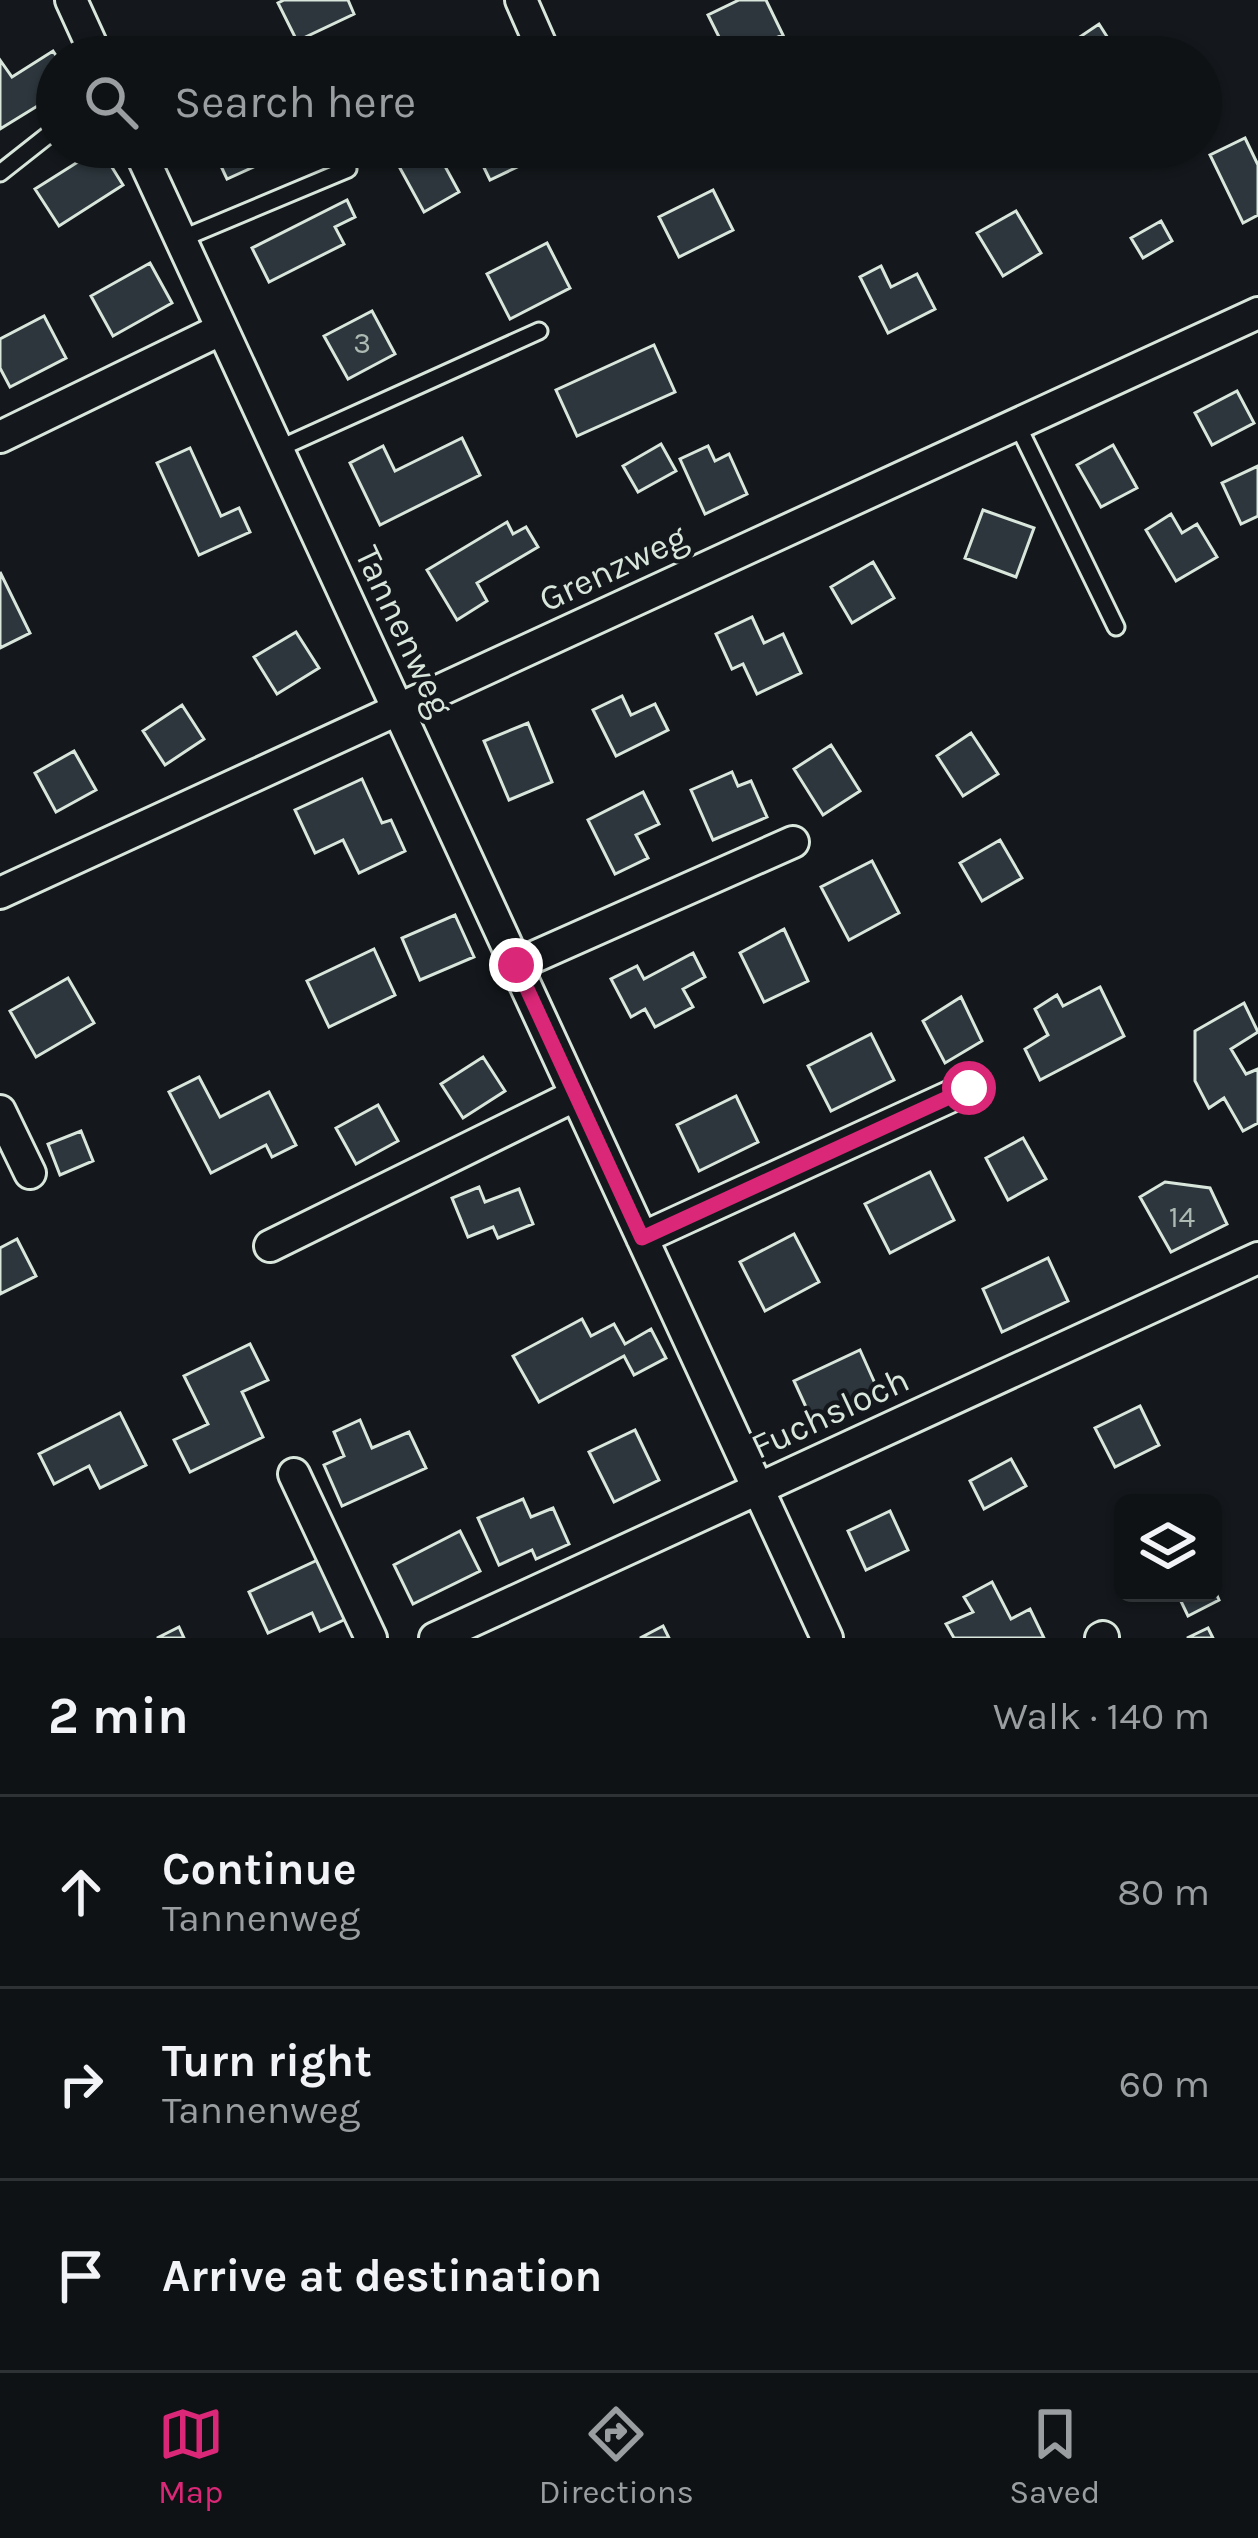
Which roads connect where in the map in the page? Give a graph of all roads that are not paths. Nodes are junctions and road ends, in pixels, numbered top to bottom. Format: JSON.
{"nodes":[{"id":1,"x":70,"y":0,"type":"edge"},
{"id":2,"x":521,"y":0,"type":"edge"},
{"id":3,"x":87,"y":36,"type":"edge"},
{"id":4,"x":537,"y":36,"type":"edge"},
{"id":5,"x":36,"y":145,"type":"edge"},
{"id":6,"x":148,"y":168,"type":"edge"},
{"id":7,"x":348,"y":169,"type":"dead end"},
{"id":8,"x":0,"y":173,"type":"edge"},
{"id":9,"x":181,"y":238,"type":"junction"},
{"id":10,"x":1258,"y":313,"type":"edge"},
{"id":11,"x":222,"y":328,"type":"junction"},
{"id":12,"x":538,"y":331,"type":"dead end"},
{"id":13,"x":1017,"y":424,"type":"junction"},
{"id":14,"x":0,"y":437,"type":"edge"},
{"id":15,"x":278,"y":449,"type":"junction"},
{"id":16,"x":1116,"y":627,"type":"dead end"},
{"id":17,"x":398,"y":710,"type":"junction"},
{"id":18,"x":793,"y":842,"type":"dead end"},
{"id":19,"x":0,"y":893,"type":"edge"},
{"id":20,"x":516,"y":965,"type":"junction"},
{"id":21,"x":969,"y":1088,"type":"dead end"},
{"id":22,"x":576,"y":1095,"type":"junction"},
{"id":23,"x":0,"y":1111,"type":"edge"},
{"id":24,"x":30,"y":1173,"type":"dead end"},
{"id":25,"x":642,"y":1238,"type":"junction"},
{"id":26,"x":270,"y":1246,"type":"dead end"},
{"id":27,"x":1258,"y":1258,"type":"edge"},
{"id":28,"x":295,"y":1474,"type":"dead end"},
{"id":29,"x":758,"y":1490,"type":"junction"},
{"id":30,"x":370,"y":1638,"type":"edge"},
{"id":31,"x":435,"y":1638,"type":"edge"},
{"id":32,"x":826,"y":1638,"type":"edge"}],
"edges":[{"from":1,"to":3,"type":"street"},
{"from":2,"to":4,"type":"street"},
{"from":5,"to":8,"type":"lane"},
{"from":6,"to":9,"type":"street","name":"Tannenweg"},
{"from":7,"to":9,"type":"lane"},
{"from":9,"to":11,"type":"street","name":"Tannenweg"},
{"from":10,"to":13,"type":"street","name":"Grenzweg"},
{"from":11,"to":14,"type":"street"},
{"from":11,"to":15,"type":"street","name":"Tannenweg"},
{"from":12,"to":15,"type":"lane"},
{"from":13,"to":16,"type":"lane"},
{"from":13,"to":17,"type":"street","name":"Grenzweg"},
{"from":15,"to":17,"type":"street","name":"Tannenweg"},
{"from":17,"to":19,"type":"street","name":"Grenzweg"},
{"from":17,"to":20,"type":"street","name":"Tannenweg"},
{"from":18,"to":20,"type":"street"},
{"from":20,"to":22,"type":"street","name":"Tannenweg"},
{"from":21,"to":25,"type":"street"},
{"from":22,"to":25,"type":"street","name":"Tannenweg"},
{"from":22,"to":26,"type":"street"},
{"from":23,"to":24,"type":"street"},
{"from":25,"to":29,"type":"street","name":"Tannenweg"},
{"from":27,"to":29,"type":"street","name":"Fuchsloch"},
{"from":28,"to":30,"type":"street"},
{"from":29,"to":31,"type":"street","name":"Fuchsloch"},
{"from":29,"to":32,"type":"street","name":"Tannenweg"}]}
